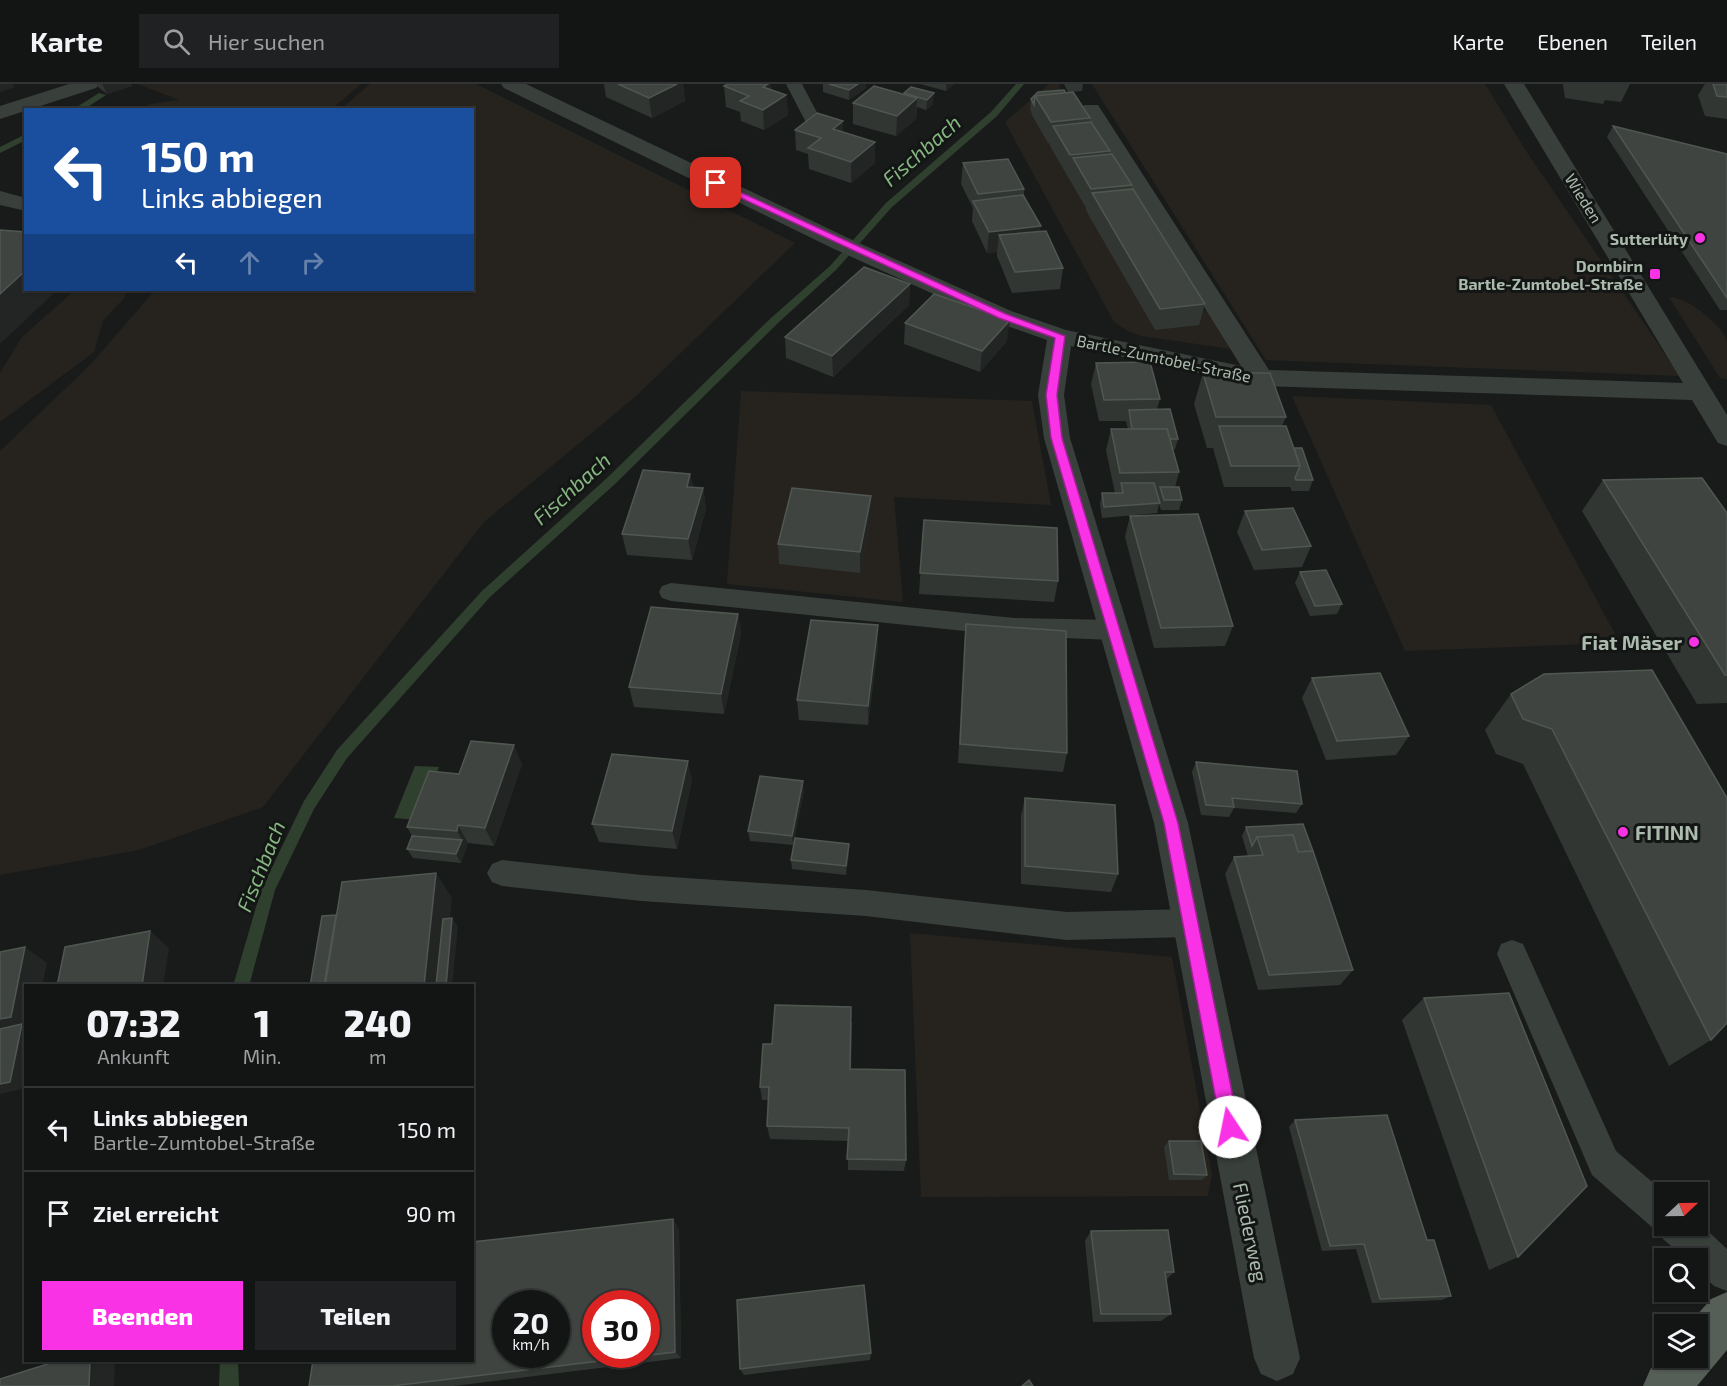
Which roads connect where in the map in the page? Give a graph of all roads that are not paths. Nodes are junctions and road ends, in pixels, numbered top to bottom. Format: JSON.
{"nodes":[{"id":1,"x":89,"y":84,"type":"edge"},
{"id":2,"x":511,"y":84,"type":"edge"},
{"id":3,"x":794,"y":84,"type":"edge"},
{"id":4,"x":1514,"y":84,"type":"edge"},
{"id":5,"x":1092,"y":109,"type":"dead end"},
{"id":6,"x":0,"y":113,"type":"edge"},
{"id":7,"x":816,"y":126,"type":"edge"},
{"id":8,"x":0,"y":198,"type":"edge"},
{"id":9,"x":24,"y":204,"type":"edge"},
{"id":10,"x":1060,"y":336,"type":"junction"},
{"id":11,"x":1261,"y":378,"type":"junction"},
{"id":12,"x":1701,"y":392,"type":"junction"},
{"id":13,"x":1727,"y":437,"type":"edge"},
{"id":14,"x":671,"y":592,"type":"dead end"},
{"id":15,"x":1113,"y":630,"type":"junction"},
{"id":16,"x":502,"y":873,"type":"dead end"},
{"id":17,"x":1190,"y":923,"type":"junction"},
{"id":18,"x":1512,"y":954,"type":"dead end"},
{"id":19,"x":1654,"y":1206,"type":"edge"},
{"id":20,"x":1687,"y":1236,"type":"edge"},
{"id":21,"x":1727,"y":1273,"type":"edge"},
{"id":22,"x":1727,"y":1315,"type":"edge"},
{"id":23,"x":1708,"y":1337,"type":"edge"},
{"id":24,"x":1277,"y":1358,"type":"dead end"},
{"id":25,"x":1682,"y":1368,"type":"edge"},
{"id":26,"x":1666,"y":1386,"type":"edge"}],
"edges":[{"from":1,"to":6,"type":"street"},
{"from":2,"to":10,"type":"street","name":"Bartle-Zumtobel-Straße"},
{"from":3,"to":7,"type":"lane"},
{"from":4,"to":12,"type":"street","name":"Wieden"},
{"from":5,"to":11,"type":"street","name":"Bartle-Zumtobel-Straße"},
{"from":8,"to":9,"type":"street"},
{"from":10,"to":11,"type":"street","name":"Bartle-Zumtobel-Straße"},
{"from":10,"to":15,"type":"street","name":"Fliederweg"},
{"from":11,"to":12,"type":"street","name":"Bartle-Zumtobel-Straße"},
{"from":12,"to":13,"type":"street","name":"Wieden"},
{"from":14,"to":15,"type":"lane"},
{"from":15,"to":17,"type":"street","name":"Fliederweg"},
{"from":16,"to":17,"type":"lane"},
{"from":17,"to":24,"type":"street","name":"Fliederweg"},
{"from":18,"to":19,"type":"lane"},
{"from":20,"to":21,"type":"lane"},
{"from":22,"to":23,"type":"main road"},
{"from":25,"to":26,"type":"main road"}]}
